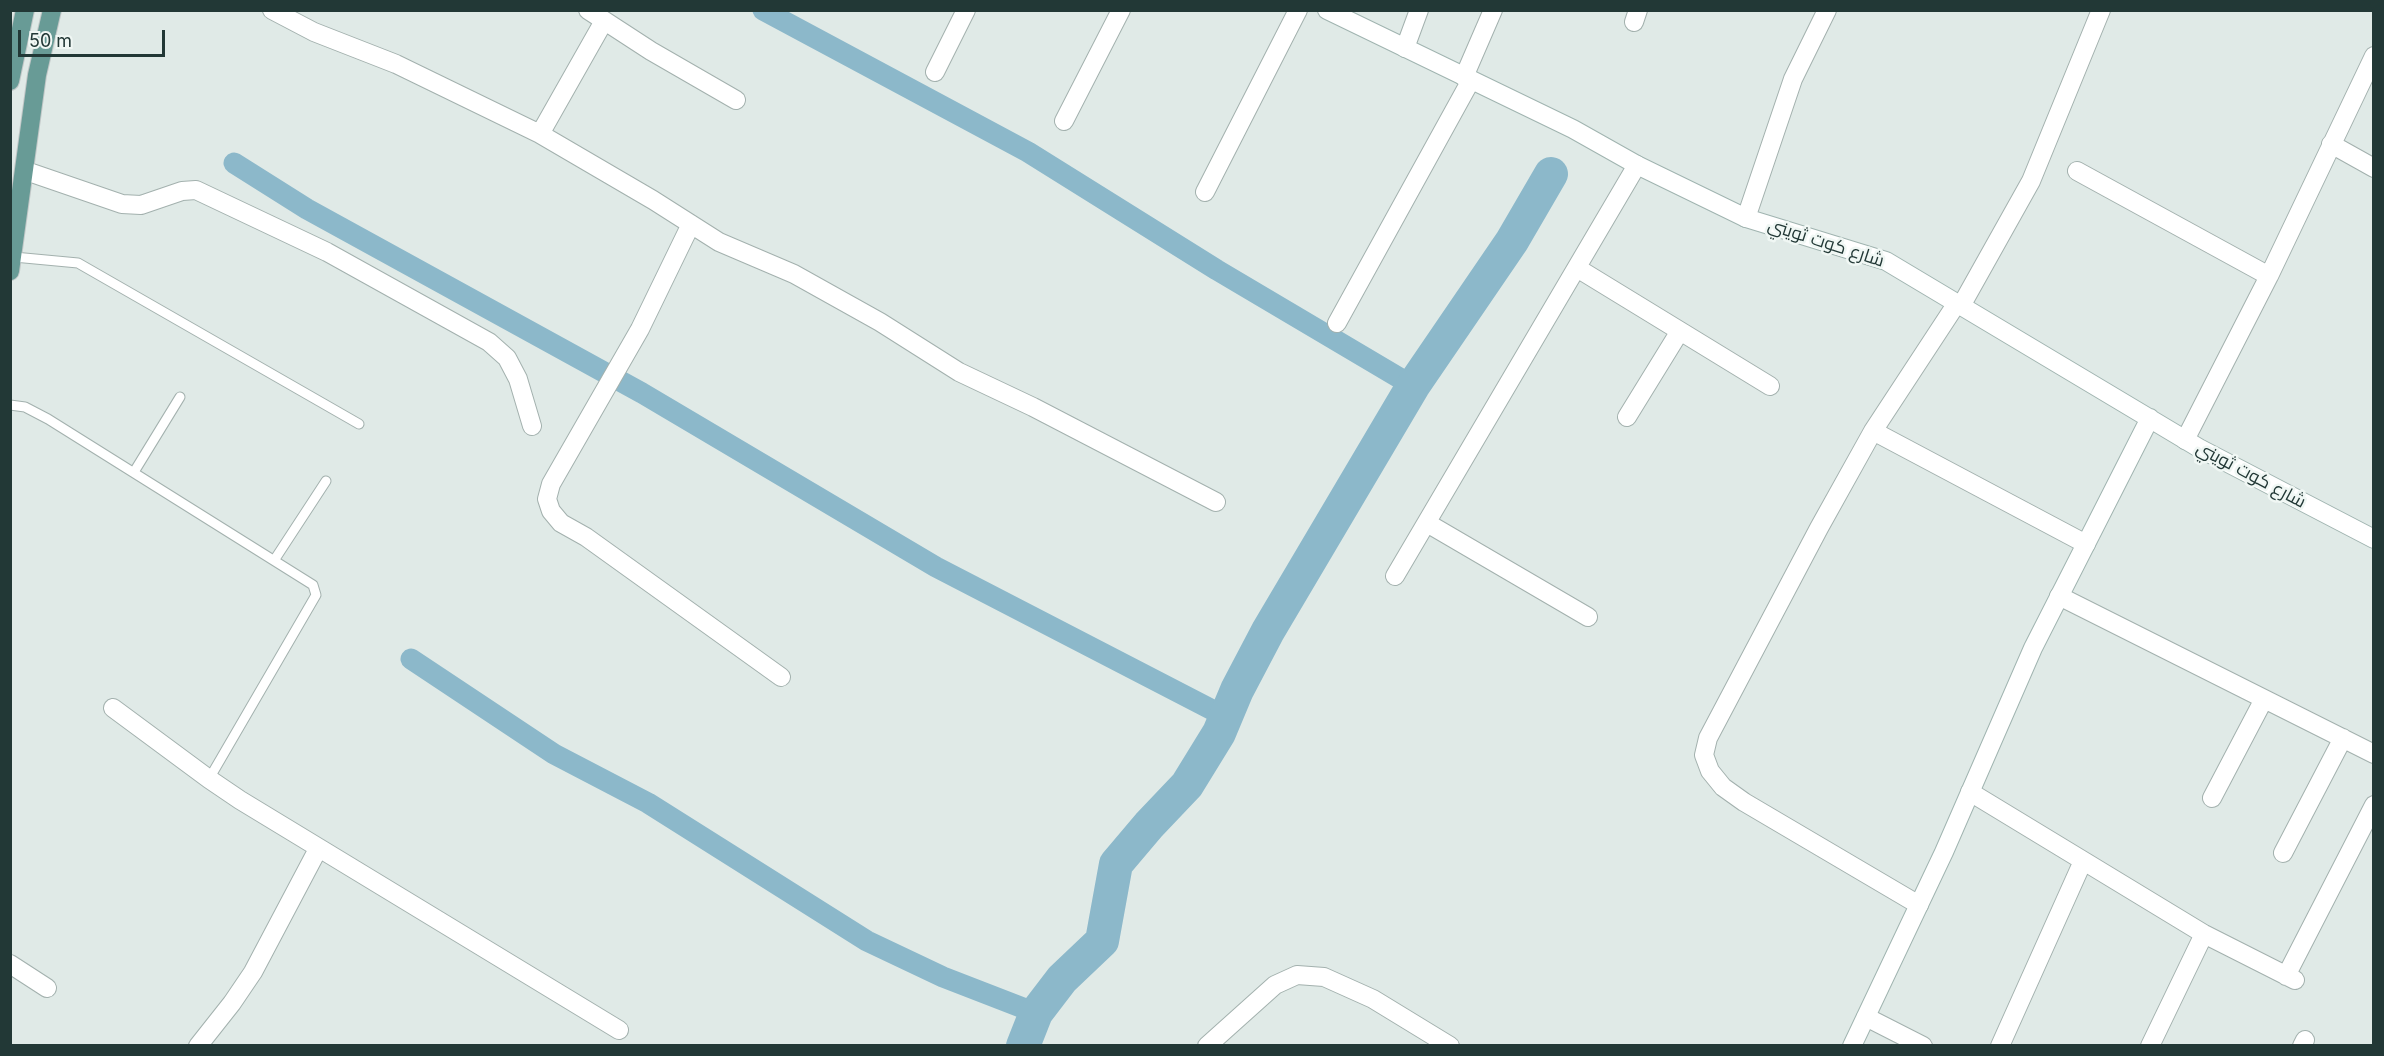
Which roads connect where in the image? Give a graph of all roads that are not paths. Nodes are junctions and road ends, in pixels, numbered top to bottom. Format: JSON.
{"nodes":[{"id":1,"x":25,"y":10,"type":"edge"},
{"id":2,"x":52,"y":10,"type":"edge"},
{"id":3,"x":272,"y":10,"type":"edge"},
{"id":4,"x":588,"y":10,"type":"edge"},
{"id":5,"x":966,"y":10,"type":"edge"},
{"id":6,"x":1121,"y":10,"type":"edge"},
{"id":7,"x":1298,"y":10,"type":"edge"},
{"id":8,"x":1327,"y":10,"type":"edge"},
{"id":9,"x":1419,"y":10,"type":"edge"},
{"id":10,"x":1493,"y":10,"type":"edge"},
{"id":11,"x":1827,"y":10,"type":"edge"},
{"id":12,"x":2101,"y":10,"type":"edge"},
{"id":13,"x":604,"y":21,"type":"junction"},
{"id":14,"x":1405,"y":48,"type":"junction"},
{"id":15,"x":2373,"y":56,"type":"edge"},
{"id":16,"x":934,"y":72,"type":"dead end"},
{"id":17,"x":1468,"y":78,"type":"junction"},
{"id":18,"x":10,"y":81,"type":"edge"},
{"id":19,"x":736,"y":100,"type":"dead end"},
{"id":20,"x":1064,"y":120,"type":"dead end"},
{"id":21,"x":540,"y":134,"type":"junction"},
{"id":22,"x":2331,"y":144,"type":"junction"},
{"id":23,"x":1637,"y":165,"type":"junction"},
{"id":24,"x":2373,"y":168,"type":"edge"},
{"id":25,"x":26,"y":171,"type":"junction"},
{"id":26,"x":2077,"y":171,"type":"dead end"},
{"id":27,"x":1205,"y":192,"type":"dead end"},
{"id":28,"x":15,"y":212,"type":"edge"},
{"id":29,"x":1746,"y":218,"type":"junction"},
{"id":30,"x":691,"y":224,"type":"junction"},
{"id":31,"x":12,"y":264,"type":"edge"},
{"id":32,"x":1577,"y":268,"type":"junction"},
{"id":33,"x":2270,"y":276,"type":"junction"},
{"id":34,"x":1959,"y":304,"type":"junction"},
{"id":35,"x":1337,"y":323,"type":"dead end"},
{"id":36,"x":1680,"y":331,"type":"junction"},
{"id":37,"x":1770,"y":386,"type":"dead end"},
{"id":38,"x":180,"y":397,"type":"dead end"},
{"id":39,"x":10,"y":405,"type":"edge"},
{"id":40,"x":1627,"y":417,"type":"dead end"},
{"id":41,"x":2150,"y":418,"type":"junction"},
{"id":42,"x":359,"y":424,"type":"dead end"},
{"id":43,"x":532,"y":426,"type":"dead end"},
{"id":44,"x":1873,"y":431,"type":"junction"},
{"id":45,"x":2185,"y":440,"type":"junction"},
{"id":46,"x":134,"y":472,"type":"junction"},
{"id":47,"x":326,"y":481,"type":"dead end"},
{"id":48,"x":1216,"y":502,"type":"dead end"},
{"id":49,"x":1427,"y":523,"type":"junction"},
{"id":50,"x":2373,"y":539,"type":"edge"},
{"id":51,"x":2086,"y":544,"type":"junction"},
{"id":52,"x":275,"y":559,"type":"junction"},
{"id":53,"x":1395,"y":576,"type":"dead end"},
{"id":54,"x":2059,"y":596,"type":"junction"},
{"id":55,"x":1588,"y":617,"type":"dead end"},
{"id":56,"x":782,"y":677,"type":"dead end"},
{"id":57,"x":2264,"y":699,"type":"junction"},
{"id":58,"x":113,"y":708,"type":"dead end"},
{"id":59,"x":2343,"y":738,"type":"junction"},
{"id":60,"x":2373,"y":754,"type":"edge"},
{"id":61,"x":209,"y":779,"type":"junction"},
{"id":62,"x":1970,"y":792,"type":"junction"},
{"id":63,"x":2212,"y":798,"type":"dead end"},
{"id":64,"x":2373,"y":805,"type":"edge"},
{"id":65,"x":318,"y":849,"type":"junction"},
{"id":66,"x":2283,"y":853,"type":"dead end"},
{"id":67,"x":2084,"y":861,"type":"junction"},
{"id":68,"x":1919,"y":905,"type":"junction"},
{"id":69,"x":2204,"y":934,"type":"junction"},
{"id":70,"x":10,"y":964,"type":"edge"},
{"id":71,"x":47,"y":988,"type":"dead end"},
{"id":72,"x":1866,"y":1017,"type":"junction"},
{"id":73,"x":619,"y":1030,"type":"dead end"},
{"id":74,"x":198,"y":1046,"type":"edge"},
{"id":75,"x":1207,"y":1046,"type":"edge"},
{"id":76,"x":1450,"y":1046,"type":"edge"},
{"id":77,"x":1852,"y":1046,"type":"edge"},
{"id":78,"x":1923,"y":1046,"type":"edge"},
{"id":79,"x":2000,"y":1046,"type":"edge"},
{"id":80,"x":2150,"y":1046,"type":"edge"}],
"edges":[{"from":1,"to":18,"type":"main road"},
{"from":2,"to":25,"type":"main road"},
{"from":3,"to":21,"type":"street"},
{"from":4,"to":13,"type":"street"},
{"from":5,"to":16,"type":"street"},
{"from":6,"to":20,"type":"street"},
{"from":7,"to":27,"type":"street"},
{"from":8,"to":14,"type":"street","name":"شارع كوت ثويني"},
{"from":9,"to":14,"type":"street"},
{"from":10,"to":17,"type":"street"},
{"from":11,"to":29,"type":"street"},
{"from":12,"to":34,"type":"street"},
{"from":13,"to":19,"type":"street"},
{"from":13,"to":21,"type":"street"},
{"from":14,"to":17,"type":"street","name":"شارع كوت ثويني"},
{"from":15,"to":22,"type":"street"},
{"from":17,"to":23,"type":"street","name":"شارع كوت ثويني"},
{"from":17,"to":35,"type":"street"},
{"from":21,"to":30,"type":"street"},
{"from":22,"to":24,"type":"street"},
{"from":22,"to":33,"type":"street"},
{"from":23,"to":29,"type":"street","name":"شارع كوت ثويني"},
{"from":23,"to":32,"type":"street"},
{"from":25,"to":28,"type":"main road"},
{"from":25,"to":43,"type":"street"},
{"from":26,"to":33,"type":"street"},
{"from":28,"to":31,"type":"main road"},
{"from":29,"to":34,"type":"street","name":"شارع كوت ثويني"},
{"from":30,"to":48,"type":"street"},
{"from":30,"to":56,"type":"street"},
{"from":31,"to":42,"type":"lane"},
{"from":32,"to":36,"type":"street"},
{"from":32,"to":49,"type":"street"},
{"from":33,"to":45,"type":"street"},
{"from":34,"to":41,"type":"street","name":"شارع كوت ثويني"},
{"from":34,"to":44,"type":"street"},
{"from":36,"to":37,"type":"street"},
{"from":36,"to":40,"type":"street"},
{"from":38,"to":46,"type":"lane"},
{"from":39,"to":46,"type":"lane"},
{"from":41,"to":45,"type":"street","name":"شارع كوت ثويني"},
{"from":41,"to":51,"type":"street"},
{"from":44,"to":51,"type":"street"},
{"from":44,"to":68,"type":"street"},
{"from":45,"to":50,"type":"street","name":"شارع كوت ثويني"},
{"from":46,"to":52,"type":"lane"},
{"from":47,"to":52,"type":"lane"},
{"from":49,"to":53,"type":"street"},
{"from":49,"to":55,"type":"street"},
{"from":51,"to":54,"type":"street"},
{"from":52,"to":61,"type":"lane"},
{"from":54,"to":57,"type":"street"},
{"from":54,"to":62,"type":"street"},
{"from":57,"to":59,"type":"street"},
{"from":57,"to":63,"type":"street"},
{"from":58,"to":61,"type":"street"},
{"from":59,"to":60,"type":"street"},
{"from":59,"to":66,"type":"street"},
{"from":61,"to":65,"type":"street"},
{"from":62,"to":67,"type":"street"},
{"from":62,"to":68,"type":"street"},
{"from":64,"to":69,"type":"street"},
{"from":65,"to":73,"type":"street"},
{"from":65,"to":74,"type":"street"},
{"from":67,"to":69,"type":"street"},
{"from":67,"to":79,"type":"street"},
{"from":68,"to":72,"type":"street"},
{"from":69,"to":80,"type":"street"},
{"from":70,"to":71,"type":"street"},
{"from":72,"to":77,"type":"street"},
{"from":72,"to":78,"type":"street"},
{"from":75,"to":76,"type":"street"}]}
